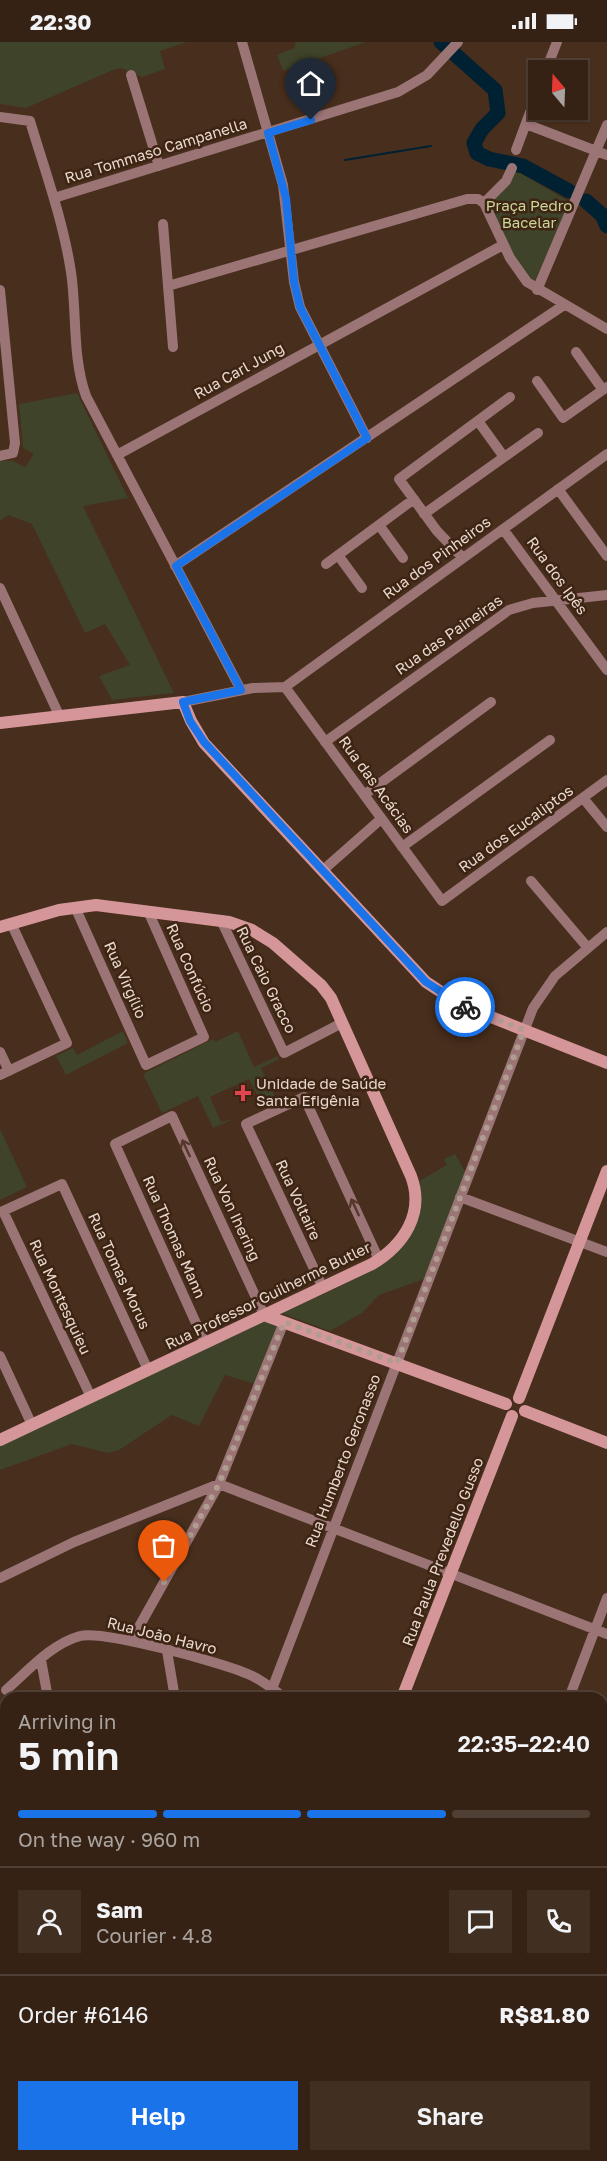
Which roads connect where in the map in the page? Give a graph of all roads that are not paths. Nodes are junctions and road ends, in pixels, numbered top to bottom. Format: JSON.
{"nodes":[{"id":1,"x":242,"y":42,"type":"edge"},
{"id":2,"x":557,"y":42,"type":"edge"},
{"id":3,"x":454,"y":48,"type":"edge"},
{"id":4,"x":550,"y":60,"type":"edge"},
{"id":5,"x":131,"y":75,"type":"dead end"},
{"id":6,"x":0,"y":117,"type":"edge"},
{"id":7,"x":528,"y":118,"type":"edge"},
{"id":8,"x":526,"y":124,"type":"junction"},
{"id":9,"x":607,"y":125,"type":"edge"},
{"id":10,"x":268,"y":133,"type":"junction"},
{"id":11,"x":516,"y":150,"type":"dead end"},
{"id":12,"x":602,"y":153,"type":"edge"},
{"id":13,"x":159,"y":166,"type":"junction"},
{"id":14,"x":512,"y":168,"type":"dead end"},
{"id":15,"x":54,"y":198,"type":"junction"},
{"id":16,"x":484,"y":203,"type":"junction"},
{"id":17,"x":164,"y":224,"type":"dead end"},
{"id":18,"x":503,"y":245,"type":"junction"},
{"id":19,"x":291,"y":249,"type":"junction"},
{"id":20,"x":168,"y":286,"type":"junction"},
{"id":21,"x":0,"y":290,"type":"edge"},
{"id":22,"x":537,"y":290,"type":"junction"},
{"id":23,"x":564,"y":305,"type":"junction"},
{"id":24,"x":607,"y":329,"type":"edge"},
{"id":25,"x":3,"y":343,"type":"edge"},
{"id":26,"x":318,"y":346,"type":"junction"},
{"id":27,"x":173,"y":347,"type":"dead end"},
{"id":28,"x":576,"y":352,"type":"dead end"},
{"id":29,"x":537,"y":381,"type":"dead end"},
{"id":30,"x":605,"y":388,"type":"edge"},
{"id":31,"x":510,"y":397,"type":"dead end"},
{"id":32,"x":478,"y":421,"type":"junction"},
{"id":33,"x":538,"y":433,"type":"dead end"},
{"id":34,"x":367,"y":438,"type":"junction"},
{"id":35,"x":607,"y":454,"type":"edge"},
{"id":36,"x":117,"y":455,"type":"junction"},
{"id":37,"x":0,"y":456,"type":"edge"},
{"id":38,"x":504,"y":457,"type":"junction"},
{"id":39,"x":558,"y":489,"type":"junction"},
{"id":40,"x":414,"y":499,"type":"junction"},
{"id":41,"x":424,"y":514,"type":"junction"},
{"id":42,"x":379,"y":525,"type":"junction"},
{"id":43,"x":504,"y":529,"type":"junction"},
{"id":44,"x":338,"y":555,"type":"junction"},
{"id":45,"x":607,"y":556,"type":"edge"},
{"id":46,"x":404,"y":558,"type":"dead end"},
{"id":47,"x":463,"y":558,"type":"junction"},
{"id":48,"x":326,"y":564,"type":"dead end"},
{"id":49,"x":176,"y":566,"type":"junction"},
{"id":50,"x":0,"y":588,"type":"edge"},
{"id":51,"x":362,"y":588,"type":"dead end"},
{"id":52,"x":607,"y":595,"type":"edge"},
{"id":53,"x":556,"y":600,"type":"junction"},
{"id":54,"x":607,"y":670,"type":"edge"},
{"id":55,"x":285,"y":687,"type":"junction"},
{"id":56,"x":241,"y":690,"type":"junction"},
{"id":57,"x":183,"y":702,"type":"junction"},
{"id":58,"x":491,"y":702,"type":"dead end"},
{"id":59,"x":59,"y":715,"type":"junction"},
{"id":60,"x":0,"y":723,"type":"edge"},
{"id":61,"x":550,"y":740,"type":"dead end"},
{"id":62,"x":325,"y":742,"type":"junction"},
{"id":63,"x":607,"y":780,"type":"edge"},
{"id":64,"x":364,"y":795,"type":"junction"},
{"id":65,"x":583,"y":798,"type":"junction"},
{"id":66,"x":381,"y":819,"type":"junction"},
{"id":67,"x":607,"y":827,"type":"edge"},
{"id":68,"x":402,"y":847,"type":"junction"},
{"id":69,"x":322,"y":871,"type":"junction"},
{"id":70,"x":531,"y":881,"type":"dead end"},
{"id":71,"x":442,"y":901,"type":"joint"},
{"id":72,"x":75,"y":907,"type":"junction"},
{"id":73,"x":148,"y":911,"type":"junction"},
{"id":74,"x":220,"y":920,"type":"junction"},
{"id":75,"x":5,"y":925,"type":"edge"},
{"id":76,"x":607,"y":932,"type":"edge"},
{"id":77,"x":588,"y":948,"type":"junction"},
{"id":78,"x":342,"y":1023,"type":"junction"},
{"id":79,"x":524,"y":1030,"type":"junction"},
{"id":80,"x":204,"y":1037,"type":"joint"},
{"id":81,"x":0,"y":1052,"type":"edge"},
{"id":82,"x":607,"y":1063,"type":"edge"},
{"id":83,"x":4,"y":1073,"type":"edge"},
{"id":84,"x":115,"y":1144,"type":"joint"},
{"id":85,"x":607,"y":1171,"type":"edge"},
{"id":86,"x":460,"y":1197,"type":"junction"},
{"id":87,"x":3,"y":1211,"type":"joint"},
{"id":88,"x":579,"y":1242,"type":"junction"},
{"id":89,"x":607,"y":1252,"type":"edge"},
{"id":90,"x":379,"y":1260,"type":"junction"},
{"id":91,"x":322,"y":1288,"type":"junction"},
{"id":92,"x":264,"y":1315,"type":"junction"},
{"id":93,"x":284,"y":1322,"type":"junction"},
{"id":94,"x":205,"y":1343,"type":"junction"},
{"id":95,"x":0,"y":1356,"type":"edge"},
{"id":96,"x":397,"y":1363,"type":"junction"},
{"id":97,"x":148,"y":1370,"type":"junction"},
{"id":98,"x":91,"y":1397,"type":"junction"},
{"id":99,"x":519,"y":1398,"type":"junction"},
{"id":100,"x":506,"y":1404,"type":"junction"},
{"id":101,"x":525,"y":1411,"type":"junction"},
{"id":102,"x":512,"y":1416,"type":"junction"},
{"id":103,"x":32,"y":1425,"type":"junction"},
{"id":104,"x":0,"y":1440,"type":"edge"},
{"id":105,"x":607,"y":1443,"type":"edge"},
{"id":106,"x":219,"y":1484,"type":"junction"},
{"id":107,"x":333,"y":1528,"type":"junction"},
{"id":108,"x":451,"y":1574,"type":"junction"},
{"id":109,"x":0,"y":1578,"type":"edge"},
{"id":110,"x":607,"y":1598,"type":"edge"},
{"id":111,"x":595,"y":1629,"type":"junction"},
{"id":112,"x":607,"y":1634,"type":"edge"},
{"id":113,"x":131,"y":1641,"type":"junction"},
{"id":114,"x":167,"y":1651,"type":"junction"},
{"id":115,"x":41,"y":1660,"type":"junction"},
{"id":116,"x":272,"y":1689,"type":"junction"},
{"id":117,"x":6,"y":1690,"type":"dead end"},
{"id":118,"x":47,"y":1692,"type":"edge"},
{"id":119,"x":174,"y":1692,"type":"edge"},
{"id":120,"x":276,"y":1692,"type":"edge"},
{"id":121,"x":404,"y":1692,"type":"edge"},
{"id":122,"x":570,"y":1692,"type":"edge"}],
"edges":[{"from":1,"to":10,"type":"street"},
{"from":2,"to":4,"type":"street"},
{"from":3,"to":10,"type":"street","name":"Rua Tommaso Campanella"},
{"from":5,"to":13,"type":"street"},
{"from":6,"to":15,"type":"street"},
{"from":7,"to":8,"type":"street"},
{"from":8,"to":11,"type":"street"},
{"from":8,"to":12,"type":"street"},
{"from":9,"to":12,"type":"street"},
{"from":10,"to":13,"type":"street","name":"Rua Tommaso Campanella"},
{"from":10,"to":19,"type":"street"},
{"from":12,"to":22,"type":"street"},
{"from":13,"to":15,"type":"street","name":"Rua Tommaso Campanella"},
{"from":14,"to":16,"type":"street"},
{"from":15,"to":36,"type":"street"},
{"from":16,"to":18,"type":"street"},
{"from":16,"to":19,"type":"street"},
{"from":17,"to":20,"type":"street"},
{"from":18,"to":22,"type":"street"},
{"from":18,"to":26,"type":"street","name":"Rua Carl Jung"},
{"from":19,"to":20,"type":"street"},
{"from":19,"to":26,"type":"street"},
{"from":20,"to":27,"type":"street"},
{"from":21,"to":25,"type":"street"},
{"from":22,"to":23,"type":"street"},
{"from":23,"to":24,"type":"street"},
{"from":23,"to":34,"type":"street"},
{"from":25,"to":37,"type":"street"},
{"from":26,"to":34,"type":"street"},
{"from":26,"to":36,"type":"street","name":"Rua Carl Jung"},
{"from":28,"to":30,"type":"street"},
{"from":29,"to":30,"type":"street"},
{"from":31,"to":32,"type":"street"},
{"from":32,"to":38,"type":"street"},
{"from":32,"to":40,"type":"street"},
{"from":33,"to":38,"type":"street"},
{"from":34,"to":49,"type":"street"},
{"from":35,"to":39,"type":"street","name":"Rua dos Pinheiros"},
{"from":36,"to":49,"type":"street"},
{"from":38,"to":41,"type":"street"},
{"from":39,"to":43,"type":"street","name":"Rua dos Pinheiros"},
{"from":39,"to":45,"type":"street"},
{"from":40,"to":41,"type":"street"},
{"from":40,"to":42,"type":"street"},
{"from":41,"to":47,"type":"street"},
{"from":42,"to":44,"type":"street"},
{"from":42,"to":46,"type":"street"},
{"from":43,"to":47,"type":"street","name":"Rua dos Pinheiros"},
{"from":43,"to":53,"type":"street","name":"Rua dos Ipês"},
{"from":44,"to":48,"type":"street"},
{"from":44,"to":51,"type":"street"},
{"from":47,"to":55,"type":"street","name":"Rua dos Pinheiros"},
{"from":49,"to":56,"type":"street"},
{"from":50,"to":59,"type":"street"},
{"from":52,"to":53,"type":"street","name":"Rua das Paineiras"},
{"from":53,"to":54,"type":"street","name":"Rua dos Ipês"},
{"from":53,"to":62,"type":"street","name":"Rua das Paineiras"},
{"from":55,"to":56,"type":"street"},
{"from":55,"to":62,"type":"street","name":"Rua das Acácias"},
{"from":56,"to":57,"type":"street"},
{"from":57,"to":59,"type":"main road"},
{"from":57,"to":69,"type":"main road"},
{"from":58,"to":64,"type":"street"},
{"from":59,"to":60,"type":"main road"},
{"from":61,"to":68,"type":"street"},
{"from":62,"to":64,"type":"street","name":"Rua das Acácias"},
{"from":63,"to":65,"type":"street","name":"Rua dos Eucaliptos"},
{"from":64,"to":66,"type":"street","name":"Rua das Acácias"},
{"from":65,"to":67,"type":"street"},
{"from":65,"to":71,"type":"street","name":"Rua dos Eucaliptos"},
{"from":66,"to":68,"type":"street","name":"Rua das Acácias"},
{"from":66,"to":69,"type":"street"},
{"from":68,"to":71,"type":"street","name":"Rua das Acácias"},
{"from":69,"to":79,"type":"main road"},
{"from":70,"to":77,"type":"street"},
{"from":72,"to":73,"type":"main road","name":"Rua Professor Guilherme Butler"},
{"from":72,"to":75,"type":"main road","name":"Rua Professor Guilherme Butler"},
{"from":72,"to":80,"type":"street","name":"Rua Virgílio"},
{"from":73,"to":74,"type":"main road","name":"Rua Professor Guilherme Butler"},
{"from":73,"to":80,"type":"street","name":"Rua Confúcio"},
{"from":74,"to":78,"type":"main road","name":"Rua Professor Guilherme Butler"},
{"from":74,"to":78,"type":"street","name":"Rua Caio Gracco"},
{"from":75,"to":83,"type":"street"},
{"from":76,"to":77,"type":"street","name":"Rua Humberto Geronasso"},
{"from":77,"to":79,"type":"street","name":"Rua Humberto Geronasso"},
{"from":78,"to":90,"type":"main road","name":"Rua Professor Guilherme Butler"},
{"from":79,"to":82,"type":"main road"},
{"from":79,"to":86,"type":"street","name":"Rua Humberto Geronasso"},
{"from":81,"to":83,"type":"street"},
{"from":92,"to":84,"type":"street","name":"Rua Von Ihering","one_way":true},
{"from":84,"to":94,"type":"street","name":"Rua Thomas Mann"},
{"from":85,"to":88,"type":"main road"},
{"from":86,"to":88,"type":"street"},
{"from":86,"to":96,"type":"street","name":"Rua Humberto Geronasso"},
{"from":87,"to":97,"type":"street","name":"Rua Tomas Morus"},
{"from":87,"to":98,"type":"street","name":"Rua Montesquieu"},
{"from":88,"to":89,"type":"street"},
{"from":88,"to":99,"type":"main road"},
{"from":90,"to":91,"type":"main road","name":"Rua Professor Guilherme Butler"},
{"from":90,"to":91,"type":"street","name":"Rua Voltaire","one_way":true},
{"from":91,"to":92,"type":"main road","name":"Rua Professor Guilherme Butler"},
{"from":92,"to":93,"type":"main road"},
{"from":92,"to":94,"type":"main road","name":"Rua Professor Guilherme Butler"},
{"from":93,"to":96,"type":"main road"},
{"from":93,"to":106,"type":"street"},
{"from":94,"to":97,"type":"main road","name":"Rua Professor Guilherme Butler"},
{"from":95,"to":103,"type":"street"},
{"from":96,"to":100,"type":"main road"},
{"from":96,"to":107,"type":"street","name":"Rua Humberto Geronasso"},
{"from":97,"to":98,"type":"main road","name":"Rua Professor Guilherme Butler"},
{"from":98,"to":103,"type":"main road","name":"Rua Professor Guilherme Butler"},
{"from":99,"to":100,"type":"main road"},
{"from":99,"to":101,"type":"main road"},
{"from":100,"to":102,"type":"main road"},
{"from":101,"to":102,"type":"main road"},
{"from":101,"to":105,"type":"main road"},
{"from":102,"to":108,"type":"main road","name":"Rua Paula Prevedello Gusso"},
{"from":103,"to":104,"type":"main road","name":"Rua Professor Guilherme Butler"},
{"from":106,"to":107,"type":"street"},
{"from":106,"to":109,"type":"street"},
{"from":106,"to":113,"type":"street"},
{"from":107,"to":108,"type":"street"},
{"from":107,"to":116,"type":"street","name":"Rua Humberto Geronasso"},
{"from":108,"to":111,"type":"street"},
{"from":108,"to":121,"type":"main road","name":"Rua Paula Prevedello Gusso"},
{"from":110,"to":111,"type":"street"},
{"from":111,"to":112,"type":"street"},
{"from":111,"to":122,"type":"street"},
{"from":113,"to":114,"type":"street","name":"Rua João Havro"},
{"from":113,"to":115,"type":"street","name":"Rua João Havro"},
{"from":114,"to":116,"type":"street","name":"Rua João Havro"},
{"from":114,"to":119,"type":"street"},
{"from":115,"to":117,"type":"street","name":"Rua João Havro"},
{"from":115,"to":118,"type":"street"},
{"from":116,"to":120,"type":"street","name":"Rua João Havro"}]}
